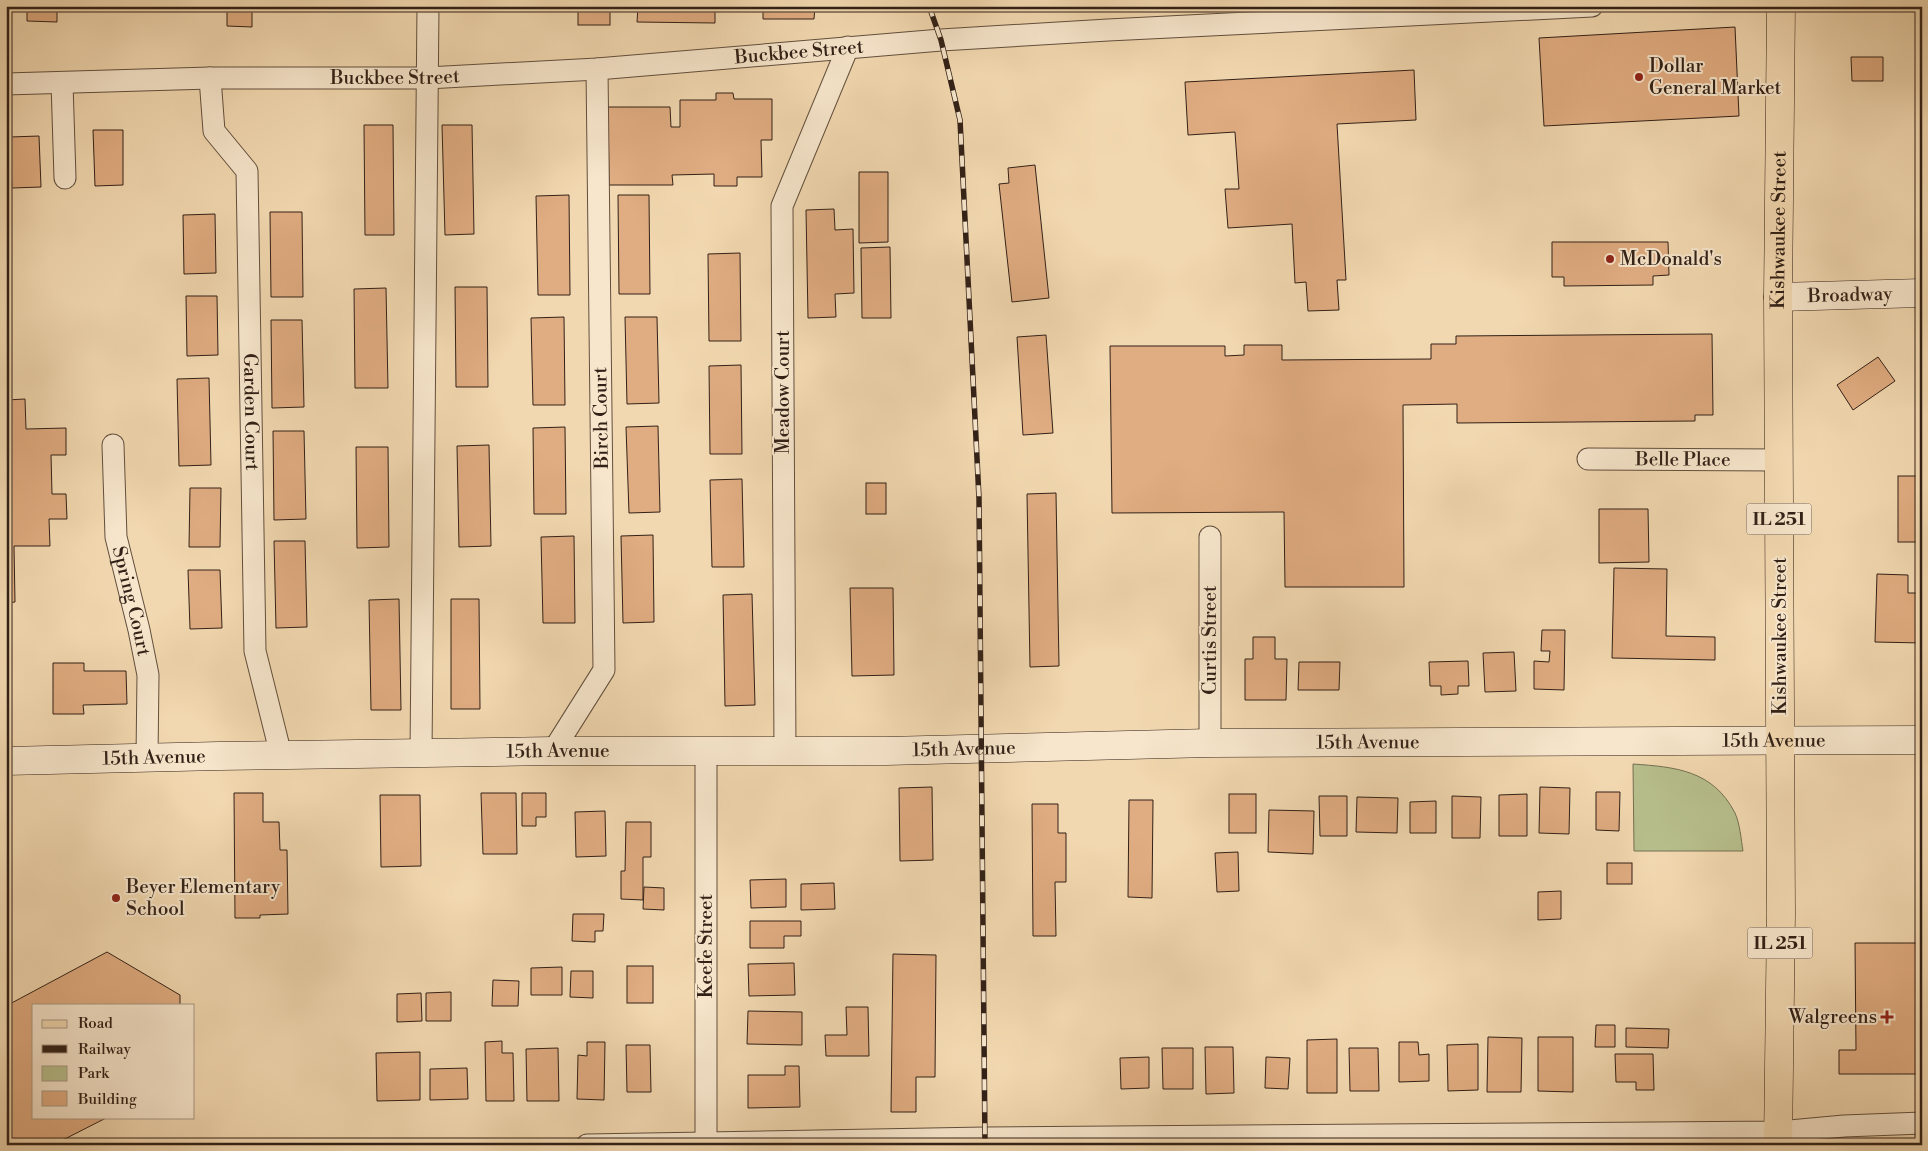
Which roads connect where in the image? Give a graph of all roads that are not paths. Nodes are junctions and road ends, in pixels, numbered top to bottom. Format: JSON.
{"nodes":[{"id":1,"x":428,"y":6,"type":"edge"},
{"id":2,"x":1592,"y":6,"type":"edge"},
{"id":3,"x":1780,"y":6,"type":"edge"},
{"id":4,"x":848,"y":47,"type":"junction"},
{"id":5,"x":597,"y":70,"type":"junction"},
{"id":6,"x":210,"y":78,"type":"junction"},
{"id":7,"x":427,"y":78,"type":"junction"},
{"id":8,"x":62,"y":82,"type":"junction"},
{"id":9,"x":6,"y":84,"type":"edge"},
{"id":10,"x":64,"y":178,"type":"dead end"},
{"id":11,"x":1922,"y":293,"type":"edge"},
{"id":12,"x":1778,"y":296,"type":"junction"},
{"id":13,"x":113,"y":445,"type":"dead end"},
{"id":14,"x":1588,"y":458,"type":"dead end"},
{"id":15,"x":1778,"y":460,"type":"junction"},
{"id":16,"x":1210,"y":537,"type":"dead end"},
{"id":17,"x":1922,"y":740,"type":"edge"},
{"id":18,"x":1780,"y":741,"type":"junction"},
{"id":19,"x":1210,"y":743,"type":"junction"},
{"id":20,"x":553,"y":751,"type":"junction"},
{"id":21,"x":706,"y":751,"type":"junction"},
{"id":22,"x":784,"y":751,"type":"junction"},
{"id":23,"x":421,"y":753,"type":"junction"},
{"id":24,"x":281,"y":755,"type":"junction"},
{"id":25,"x":147,"y":757,"type":"junction"},
{"id":26,"x":6,"y":761,"type":"edge"},
{"id":27,"x":1922,"y":1123,"type":"edge"},
{"id":28,"x":1778,"y":1138,"type":"edge"},
{"id":29,"x":706,"y":1142,"type":"junction"},
{"id":30,"x":587,"y":1145,"type":"edge"}],
"edges":[{"from":1,"to":7,"type":"street"},
{"from":2,"to":4,"type":"street","name":"Buckbee Street"},
{"from":3,"to":12,"type":"main road","name":"Kishwaukee Street","number":"IL 251"},
{"from":4,"to":5,"type":"street","name":"Buckbee Street"},
{"from":4,"to":22,"type":"street","name":"Meadow Court"},
{"from":5,"to":7,"type":"street","name":"Buckbee Street"},
{"from":5,"to":20,"type":"street","name":"Birch Court"},
{"from":6,"to":7,"type":"street","name":"Buckbee Street"},
{"from":6,"to":8,"type":"street","name":"Buckbee Street"},
{"from":6,"to":24,"type":"street","name":"Garden Court"},
{"from":7,"to":23,"type":"street"},
{"from":8,"to":9,"type":"street","name":"Buckbee Street"},
{"from":8,"to":10,"type":"street"},
{"from":11,"to":12,"type":"main road","name":"Broadway"},
{"from":12,"to":15,"type":"main road","name":"Kishwaukee Street","number":"IL 251"},
{"from":13,"to":25,"type":"street","name":"Spring Court"},
{"from":14,"to":15,"type":"street","name":"Belle Place"},
{"from":15,"to":18,"type":"main road","name":"Kishwaukee Street","number":"IL 251"},
{"from":16,"to":19,"type":"street","name":"Curtis Street"},
{"from":17,"to":18,"type":"main road","name":"15th Avenue"},
{"from":18,"to":19,"type":"main road","name":"15th Avenue"},
{"from":18,"to":28,"type":"main road","name":"Kishwaukee Street","number":"IL 251"},
{"from":19,"to":22,"type":"main road","name":"15th Avenue"},
{"from":20,"to":21,"type":"main road","name":"15th Avenue"},
{"from":20,"to":23,"type":"main road","name":"15th Avenue"},
{"from":21,"to":22,"type":"main road","name":"15th Avenue"},
{"from":21,"to":29,"type":"street","name":"Keefe Street"},
{"from":23,"to":24,"type":"main road","name":"15th Avenue"},
{"from":24,"to":25,"type":"main road","name":"15th Avenue"},
{"from":25,"to":26,"type":"main road","name":"15th Avenue"},
{"from":27,"to":28,"type":"street"},
{"from":28,"to":29,"type":"street"},
{"from":29,"to":30,"type":"street"}]}
